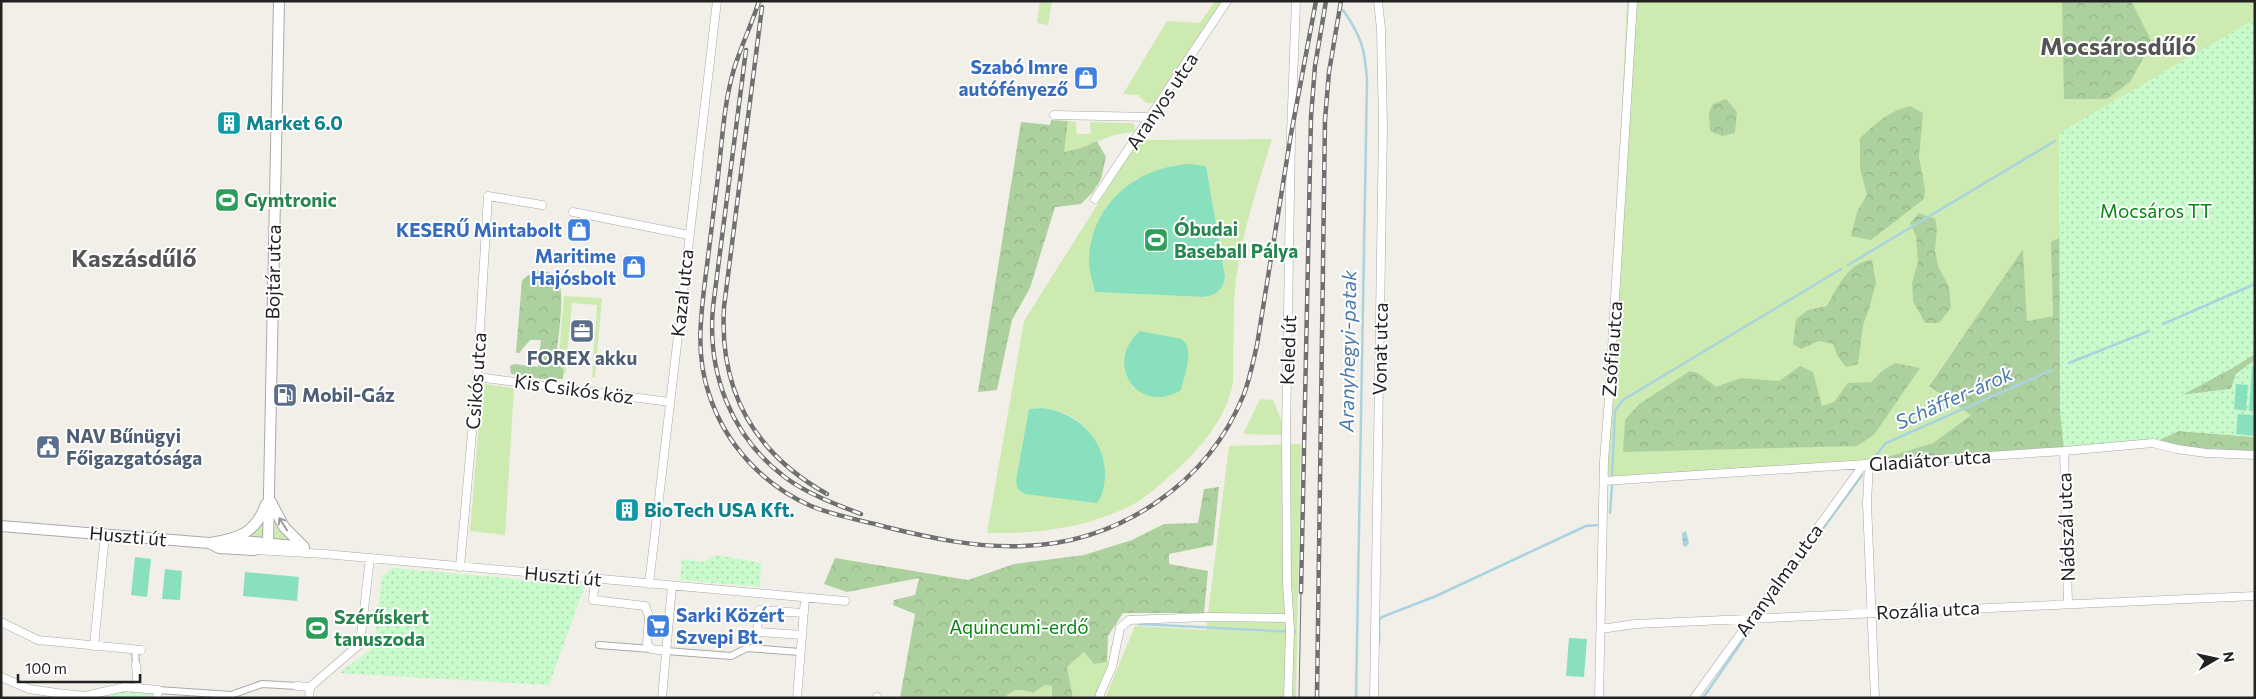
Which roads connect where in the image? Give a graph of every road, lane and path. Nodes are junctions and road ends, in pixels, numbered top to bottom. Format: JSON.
{"nodes":[{"id":1,"x":279,"y":1,"type":"edge"},
{"id":2,"x":717,"y":1,"type":"edge"},
{"id":3,"x":1227,"y":1,"type":"edge"},
{"id":4,"x":1296,"y":1,"type":"edge"},
{"id":5,"x":1378,"y":1,"type":"edge"},
{"id":6,"x":1633,"y":1,"type":"edge"},
{"id":7,"x":1054,"y":115,"type":"dead end"},
{"id":8,"x":1151,"y":118,"type":"junction"},
{"id":9,"x":1095,"y":199,"type":"dead end"},
{"id":10,"x":542,"y":204,"type":"dead end"},
{"id":11,"x":573,"y":212,"type":"dead end"},
{"id":12,"x":689,"y":236,"type":"junction"},
{"id":13,"x":477,"y":377,"type":"junction"},
{"id":14,"x":670,"y":402,"type":"junction"},
{"id":15,"x":2064,"y":451,"type":"junction"},
{"id":16,"x":2255,"y":455,"type":"edge"},
{"id":17,"x":1866,"y":463,"type":"junction"},
{"id":18,"x":1604,"y":481,"type":"junction"},
{"id":19,"x":269,"y":496,"type":"junction"},
{"id":20,"x":1,"y":526,"type":"edge"},
{"id":21,"x":105,"y":534,"type":"junction"},
{"id":22,"x":229,"y":540,"type":"junction"},
{"id":23,"x":209,"y":543,"type":"junction"},
{"id":24,"x":268,"y":543,"type":"junction"},
{"id":25,"x":304,"y":547,"type":"junction"},
{"id":26,"x":254,"y":550,"type":"junction"},
{"id":27,"x":281,"y":552,"type":"junction"},
{"id":28,"x":325,"y":554,"type":"junction"},
{"id":29,"x":370,"y":558,"type":"junction"},
{"id":30,"x":460,"y":566,"type":"junction"},
{"id":31,"x":595,"y":579,"type":"junction"},
{"id":32,"x":649,"y":584,"type":"junction"},
{"id":33,"x":672,"y":586,"type":"junction"},
{"id":34,"x":2255,"y":596,"type":"edge"},
{"id":35,"x":805,"y":598,"type":"junction"},
{"id":36,"x":845,"y":601,"type":"dead end"},
{"id":37,"x":2068,"y":604,"type":"junction"},
{"id":38,"x":1872,"y":613,"type":"junction"},
{"id":39,"x":804,"y":614,"type":"junction"},
{"id":40,"x":1289,"y":618,"type":"junction"},
{"id":41,"x":1751,"y":618,"type":"junction"},
{"id":42,"x":1,"y":622,"type":"edge"},
{"id":43,"x":1601,"y":629,"type":"junction"},
{"id":44,"x":802,"y":635,"type":"junction"},
{"id":45,"x":599,"y":645,"type":"dead end"},
{"id":46,"x":94,"y":646,"type":"junction"},
{"id":47,"x":651,"y":649,"type":"junction"},
{"id":48,"x":138,"y":650,"type":"joint"},
{"id":49,"x":666,"y":651,"type":"junction"},
{"id":50,"x":800,"y":652,"type":"junction"},
{"id":51,"x":136,"y":665,"type":"joint"},
{"id":52,"x":1,"y":677,"type":"edge"},
{"id":53,"x":297,"y":686,"type":"joint"},
{"id":54,"x":310,"y":687,"type":"junction"},
{"id":55,"x":138,"y":688,"type":"junction"},
{"id":56,"x":157,"y":694,"type":"edge"},
{"id":57,"x":309,"y":698,"type":"edge"},
{"id":58,"x":662,"y":698,"type":"edge"},
{"id":59,"x":797,"y":698,"type":"edge"},
{"id":60,"x":1101,"y":698,"type":"edge"},
{"id":61,"x":1288,"y":698,"type":"edge"},
{"id":62,"x":1374,"y":698,"type":"edge"},
{"id":63,"x":1599,"y":698,"type":"edge"},
{"id":64,"x":1694,"y":698,"type":"edge"},
{"id":65,"x":1875,"y":698,"type":"edge"}],
"edges":[{"from":1,"to":19,"type":"street","name":"Bojtár utca"},
{"from":2,"to":12,"type":"street","name":"Kazal utca"},
{"from":3,"to":8,"type":"street","name":"Aranyos utca"},
{"from":4,"to":40,"type":"street","name":"Keled út"},
{"from":5,"to":62,"type":"street","name":"Vonat utca"},
{"from":6,"to":18,"type":"street","name":"Zsófia utca"},
{"from":7,"to":8,"type":"street"},
{"from":8,"to":9,"type":"street","name":"Aranyos utca"},
{"from":10,"to":13,"type":"street","name":"Csikós utca"},
{"from":11,"to":12,"type":"street"},
{"from":12,"to":14,"type":"street","name":"Kazal utca"},
{"from":13,"to":14,"type":"street","name":"Kis Csikós köz"},
{"from":13,"to":30,"type":"street","name":"Csikós utca"},
{"from":14,"to":32,"type":"street","name":"Kazal utca"},
{"from":15,"to":16,"type":"street","name":"Gladiátor utca"},
{"from":15,"to":17,"type":"street","name":"Gladiátor utca"},
{"from":15,"to":37,"type":"street","name":"Nádszál utca"},
{"from":17,"to":18,"type":"street","name":"Gladiátor utca"},
{"from":17,"to":38,"type":"street"},
{"from":17,"to":41,"type":"street","name":"Aranyalma utca"},
{"from":18,"to":43,"type":"street","name":"Zsófia utca"},
{"from":19,"to":22,"type":"street"},
{"from":19,"to":24,"type":"street","name":"Bojtár utca"},
{"from":25,"to":19,"type":"street","one_way":true},
{"from":20,"to":21,"type":"street","name":"Huszti út"},
{"from":21,"to":23,"type":"street","name":"Huszti út"},
{"from":21,"to":46,"type":"street"},
{"from":22,"to":23,"type":"street"},
{"from":22,"to":24,"type":"street"},
{"from":23,"to":26,"type":"street","name":"Huszti út"},
{"from":24,"to":25,"type":"street"},
{"from":24,"to":26,"type":"street","name":"Huszti út"},
{"from":24,"to":27,"type":"street"},
{"from":25,"to":28,"type":"street"},
{"from":26,"to":27,"type":"street","name":"Huszti út"},
{"from":27,"to":28,"type":"street","name":"Huszti út"},
{"from":28,"to":29,"type":"street","name":"Huszti út"},
{"from":29,"to":30,"type":"street","name":"Huszti út"},
{"from":29,"to":54,"type":"street"},
{"from":30,"to":31,"type":"street","name":"Huszti út"},
{"from":31,"to":32,"type":"street","name":"Huszti út"},
{"from":31,"to":47,"type":"street"},
{"from":32,"to":33,"type":"street","name":"Huszti út"},
{"from":33,"to":35,"type":"street","name":"Huszti út"},
{"from":33,"to":49,"type":"street"},
{"from":34,"to":37,"type":"street","name":"Rozália utca"},
{"from":35,"to":36,"type":"street","name":"Huszti út"},
{"from":35,"to":39,"type":"street"},
{"from":37,"to":38,"type":"street","name":"Rozália utca"},
{"from":38,"to":41,"type":"street","name":"Rozália utca"},
{"from":38,"to":65,"type":"street"},
{"from":39,"to":44,"type":"street"},
{"from":39,"to":44,"type":"street"},
{"from":40,"to":60,"type":"street"},
{"from":40,"to":61,"type":"street","name":"Keled út"},
{"from":41,"to":43,"type":"street","name":"Rozália utca"},
{"from":41,"to":64,"type":"street","name":"Aranyalma utca"},
{"from":42,"to":46,"type":"street"},
{"from":43,"to":63,"type":"street","name":"Zsófia utca"},
{"from":44,"to":50,"type":"street"},
{"from":45,"to":47,"type":"street"},
{"from":46,"to":48,"type":"street"},
{"from":47,"to":49,"type":"street"},
{"from":48,"to":51,"type":"street"},
{"from":49,"to":50,"type":"street"},
{"from":49,"to":58,"type":"street"},
{"from":50,"to":59,"type":"street"},
{"from":51,"to":55,"type":"street"},
{"from":52,"to":55,"type":"street"},
{"from":53,"to":54,"type":"street"},
{"from":53,"to":56,"type":"street"},
{"from":54,"to":57,"type":"street"},
{"from":55,"to":56,"type":"street"}]}
